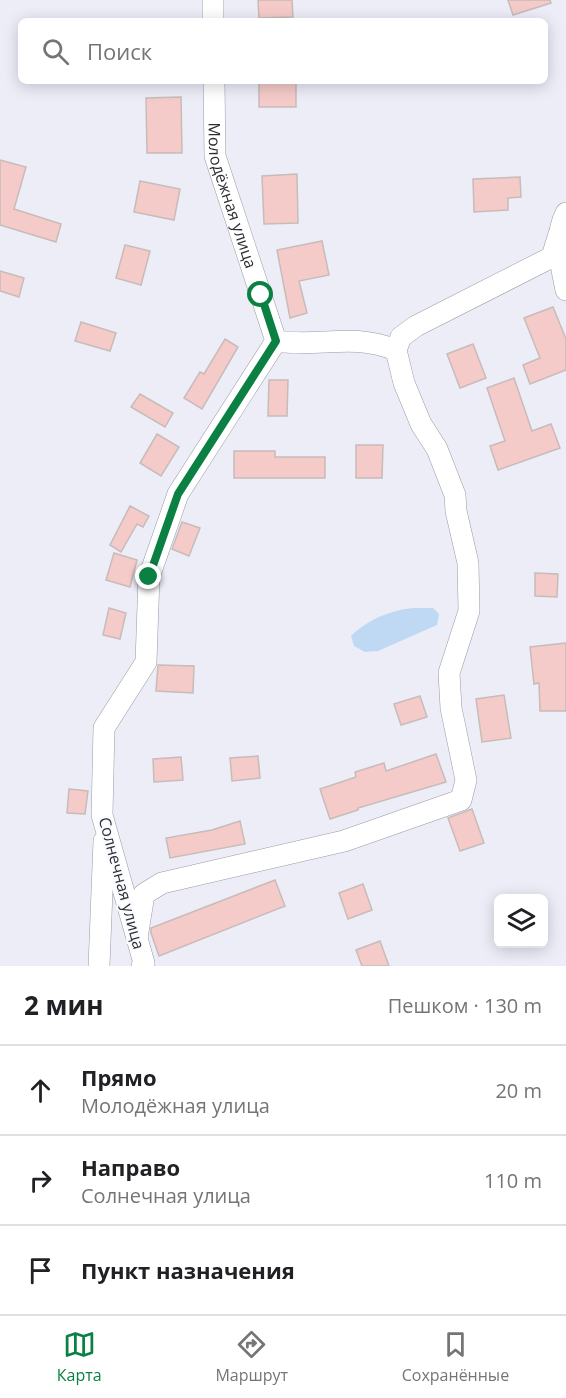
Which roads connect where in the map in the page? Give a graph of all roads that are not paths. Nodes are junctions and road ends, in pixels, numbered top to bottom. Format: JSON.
{"nodes":[{"id":1,"x":213,"y":0,"type":"edge"},
{"id":2,"x":213,"y":18,"type":"edge"},
{"id":3,"x":214,"y":84,"type":"edge"},
{"id":4,"x":566,"y":213,"type":"edge"},
{"id":5,"x":559,"y":234,"type":"junction"},
{"id":6,"x":566,"y":290,"type":"edge"},
{"id":7,"x":276,"y":341,"type":"junction"},
{"id":8,"x":396,"y":350,"type":"junction"},
{"id":9,"x":104,"y":823,"type":"junction"},
{"id":10,"x":137,"y":938,"type":"junction"},
{"id":11,"x":99,"y":966,"type":"edge"},
{"id":12,"x":141,"y":966,"type":"edge"}],
"edges":[{"from":1,"to":2,"type":"street"},
{"from":3,"to":7,"type":"street","name":"Молодёжная улица"},
{"from":4,"to":5,"type":"street"},
{"from":5,"to":6,"type":"street"},
{"from":5,"to":8,"type":"street"},
{"from":7,"to":8,"type":"street"},
{"from":7,"to":9,"type":"street","name":"Солнечная улица"},
{"from":8,"to":10,"type":"street"},
{"from":9,"to":10,"type":"street","name":"Солнечная улица"},
{"from":9,"to":11,"type":"street"},
{"from":10,"to":12,"type":"street","name":"Солнечная улица"}]}
